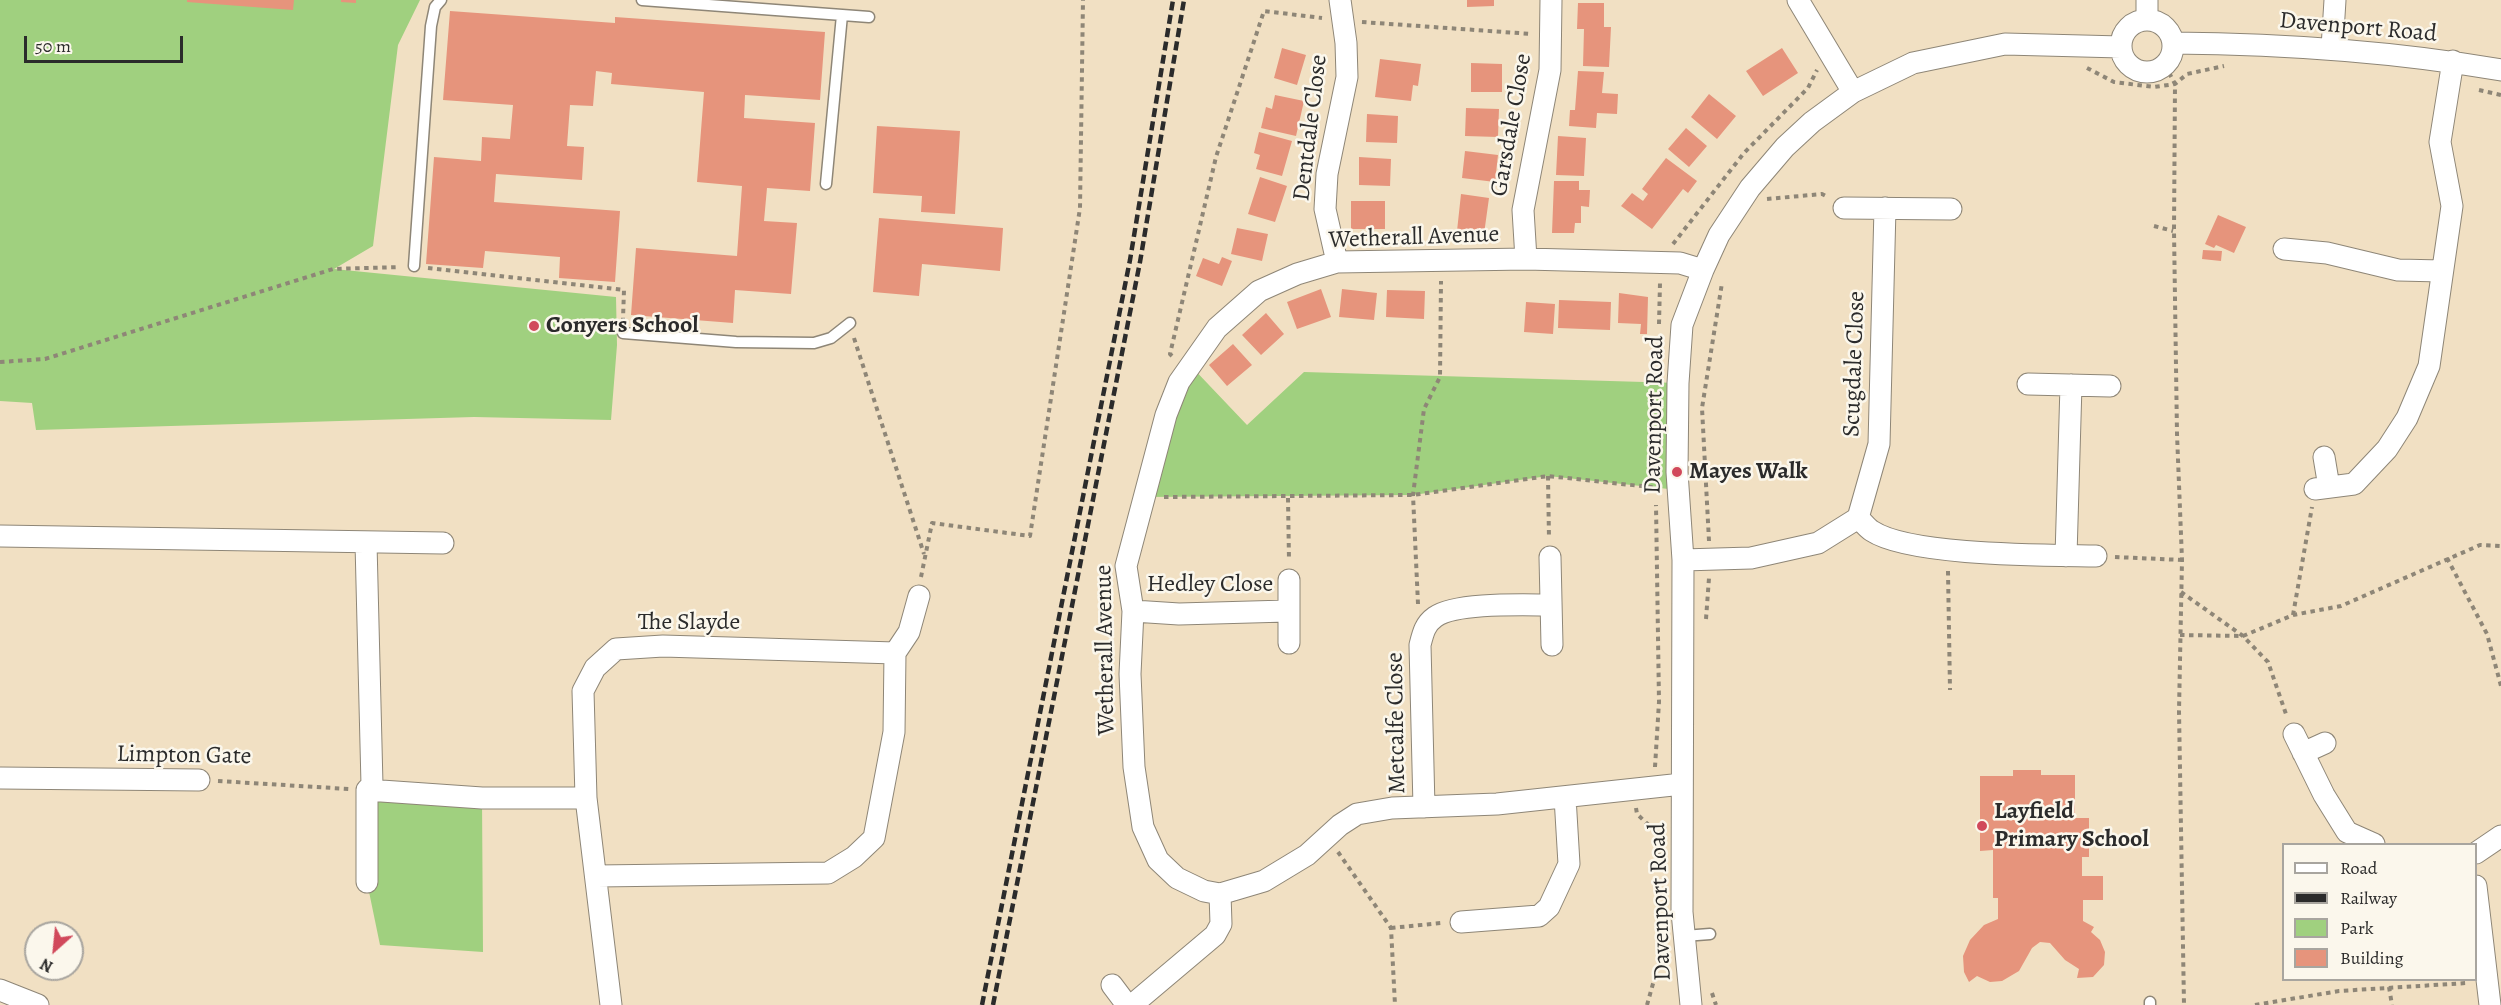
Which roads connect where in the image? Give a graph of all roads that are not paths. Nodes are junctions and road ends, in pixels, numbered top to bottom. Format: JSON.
{"nodes":[{"id":1,"x":441,"y":0,"type":"edge"},
{"id":2,"x":642,"y":0,"type":"edge"},
{"id":3,"x":1340,"y":0,"type":"edge"},
{"id":4,"x":1551,"y":0,"type":"edge"},
{"id":5,"x":1798,"y":0,"type":"edge"},
{"id":6,"x":2335,"y":0,"type":"edge"},
{"id":7,"x":2147,"y":10,"type":"edge"},
{"id":8,"x":842,"y":15,"type":"junction"},
{"id":9,"x":869,"y":17,"type":"dead end"},
{"id":10,"x":2173,"y":43,"type":"junction"},
{"id":11,"x":2121,"y":47,"type":"junction"},
{"id":12,"x":2332,"y":48,"type":"junction"},
{"id":13,"x":2501,"y":70,"type":"edge"},
{"id":14,"x":2451,"y":72,"type":"junction"},
{"id":15,"x":1853,"y":92,"type":"junction"},
{"id":16,"x":826,"y":184,"type":"dead end"},
{"id":17,"x":1844,"y":208,"type":"road end"},
{"id":18,"x":1885,"y":208,"type":"junction"},
{"id":19,"x":1951,"y":209,"type":"dead end"},
{"id":20,"x":2284,"y":249,"type":"dead end"},
{"id":21,"x":1526,"y":259,"type":"junction"},
{"id":22,"x":1337,"y":262,"type":"junction"},
{"id":23,"x":414,"y":266,"type":"road end"},
{"id":24,"x":1702,"y":270,"type":"junction"},
{"id":25,"x":2442,"y":271,"type":"junction"},
{"id":26,"x":850,"y":323,"type":"road end"},
{"id":27,"x":623,"y":333,"type":"road end"},
{"id":28,"x":2028,"y":384,"type":"dead end"},
{"id":29,"x":2071,"y":385,"type":"junction"},
{"id":30,"x":2110,"y":386,"type":"dead end"},
{"id":31,"x":2324,"y":457,"type":"dead end"},
{"id":32,"x":1858,"y":519,"type":"junction"},
{"id":33,"x":0,"y":536,"type":"edge"},
{"id":34,"x":366,"y":543,"type":"junction"},
{"id":35,"x":443,"y":543,"type":"dead end"},
{"id":36,"x":2066,"y":556,"type":"junction"},
{"id":37,"x":2096,"y":556,"type":"road end"},
{"id":38,"x":1550,"y":557,"type":"road end"},
{"id":39,"x":1683,"y":560,"type":"junction"},
{"id":40,"x":1289,"y":580,"type":"road end"},
{"id":41,"x":919,"y":596,"type":"road end"},
{"id":42,"x":1551,"y":605,"type":"junction"},
{"id":43,"x":1133,"y":611,"type":"junction"},
{"id":44,"x":1287,"y":611,"type":"junction"},
{"id":45,"x":1288,"y":643,"type":"dead end"},
{"id":46,"x":1552,"y":645,"type":"dead end"},
{"id":47,"x":895,"y":653,"type":"junction"},
{"id":48,"x":2294,"y":734,"type":"road end"},
{"id":49,"x":2325,"y":742,"type":"dead end"},
{"id":50,"x":2303,"y":753,"type":"junction"},
{"id":51,"x":0,"y":778,"type":"edge"},
{"id":52,"x":199,"y":780,"type":"road end"},
{"id":53,"x":1682,"y":784,"type":"junction"},
{"id":54,"x":367,"y":790,"type":"junction"},
{"id":55,"x":1565,"y":797,"type":"junction"},
{"id":56,"x":586,"y":798,"type":"junction"},
{"id":57,"x":1424,"y":807,"type":"junction"},
{"id":58,"x":2501,"y":836,"type":"edge"},
{"id":59,"x":2359,"y":842,"type":"edge"},
{"id":60,"x":2477,"y":851,"type":"edge"},
{"id":61,"x":597,"y":876,"type":"junction"},
{"id":62,"x":368,"y":882,"type":"dead end"},
{"id":63,"x":1220,"y":894,"type":"junction"},
{"id":64,"x":2477,"y":901,"type":"edge"},
{"id":65,"x":1461,"y":922,"type":"road end"},
{"id":66,"x":1710,"y":934,"type":"dead end"},
{"id":67,"x":1684,"y":936,"type":"junction"},
{"id":68,"x":1112,"y":985,"type":"dead end"},
{"id":69,"x":0,"y":990,"type":"edge"},
{"id":70,"x":38,"y":1005,"type":"edge"},
{"id":71,"x":611,"y":1005,"type":"edge"},
{"id":72,"x":1129,"y":1005,"type":"edge"},
{"id":73,"x":1691,"y":1005,"type":"edge"},
{"id":74,"x":2490,"y":1005,"type":"edge"},
{"id":75,"x":2495,"y":1005,"type":"edge"},
{"id":76,"x":2501,"y":1005,"type":"edge"}],
"edges":[{"from":1,"to":23,"type":"lane"},
{"from":2,"to":8,"type":"lane"},
{"from":3,"to":22,"type":"street","name":"Dentdale Close"},
{"from":4,"to":21,"type":"street","name":"Garsdale Close"},
{"from":5,"to":15,"type":"street"},
{"from":6,"to":12,"type":"street"},
{"from":7,"to":10,"type":"street"},
{"from":7,"to":11,"type":"street"},
{"from":8,"to":9,"type":"lane"},
{"from":8,"to":16,"type":"lane"},
{"from":10,"to":11,"type":"street"},
{"from":10,"to":12,"type":"street","name":"Davenport Road"},
{"from":11,"to":15,"type":"street","name":"Davenport Road"},
{"from":12,"to":14,"type":"street","name":"Davenport Road"},
{"from":13,"to":14,"type":"street","name":"Davenport Road"},
{"from":14,"to":25,"type":"street"},
{"from":15,"to":24,"type":"street","name":"Davenport Road"},
{"from":17,"to":18,"type":"street"},
{"from":18,"to":19,"type":"street"},
{"from":18,"to":32,"type":"street","name":"Scugdale Close"},
{"from":20,"to":25,"type":"street"},
{"from":21,"to":22,"type":"street","name":"Wetherall Avenue"},
{"from":21,"to":24,"type":"street","name":"Wetherall Avenue"},
{"from":22,"to":43,"type":"street","name":"Wetherall Avenue"},
{"from":24,"to":39,"type":"street","name":"Davenport Road"},
{"from":25,"to":31,"type":"street"},
{"from":26,"to":27,"type":"lane"},
{"from":28,"to":29,"type":"street"},
{"from":29,"to":30,"type":"street"},
{"from":29,"to":36,"type":"street"},
{"from":32,"to":36,"type":"street"},
{"from":32,"to":39,"type":"street"},
{"from":33,"to":34,"type":"street"},
{"from":34,"to":35,"type":"street"},
{"from":34,"to":54,"type":"street"},
{"from":36,"to":37,"type":"street"},
{"from":38,"to":42,"type":"street"},
{"from":39,"to":53,"type":"street","name":"Davenport Road"},
{"from":40,"to":44,"type":"street","name":"Hedley Close"},
{"from":41,"to":47,"type":"street"},
{"from":42,"to":46,"type":"street"},
{"from":42,"to":57,"type":"street","name":"Metcalfe Close"},
{"from":43,"to":44,"type":"street","name":"Hedley Close"},
{"from":43,"to":63,"type":"street","name":"Wetherall Avenue"},
{"from":44,"to":45,"type":"street","name":"Hedley Close"},
{"from":47,"to":56,"type":"street","name":"The Slayde"},
{"from":47,"to":61,"type":"street"},
{"from":48,"to":50,"type":"street"},
{"from":49,"to":50,"type":"street"},
{"from":50,"to":59,"type":"street"},
{"from":51,"to":52,"type":"street","name":"Limpton Gate"},
{"from":53,"to":55,"type":"street"},
{"from":53,"to":67,"type":"street","name":"Davenport Road"},
{"from":54,"to":56,"type":"street"},
{"from":54,"to":62,"type":"street"},
{"from":55,"to":57,"type":"street"},
{"from":55,"to":65,"type":"street"},
{"from":56,"to":61,"type":"street","name":"The Slayde"},
{"from":57,"to":63,"type":"street"},
{"from":58,"to":60,"type":"street"},
{"from":61,"to":71,"type":"street","name":"The Slayde"},
{"from":63,"to":72,"type":"street"},
{"from":64,"to":74,"type":"street"},
{"from":66,"to":67,"type":"lane"},
{"from":67,"to":73,"type":"street","name":"Davenport Road"},
{"from":68,"to":72,"type":"street"},
{"from":69,"to":70,"type":"street"},
{"from":75,"to":76,"type":"street"}]}
